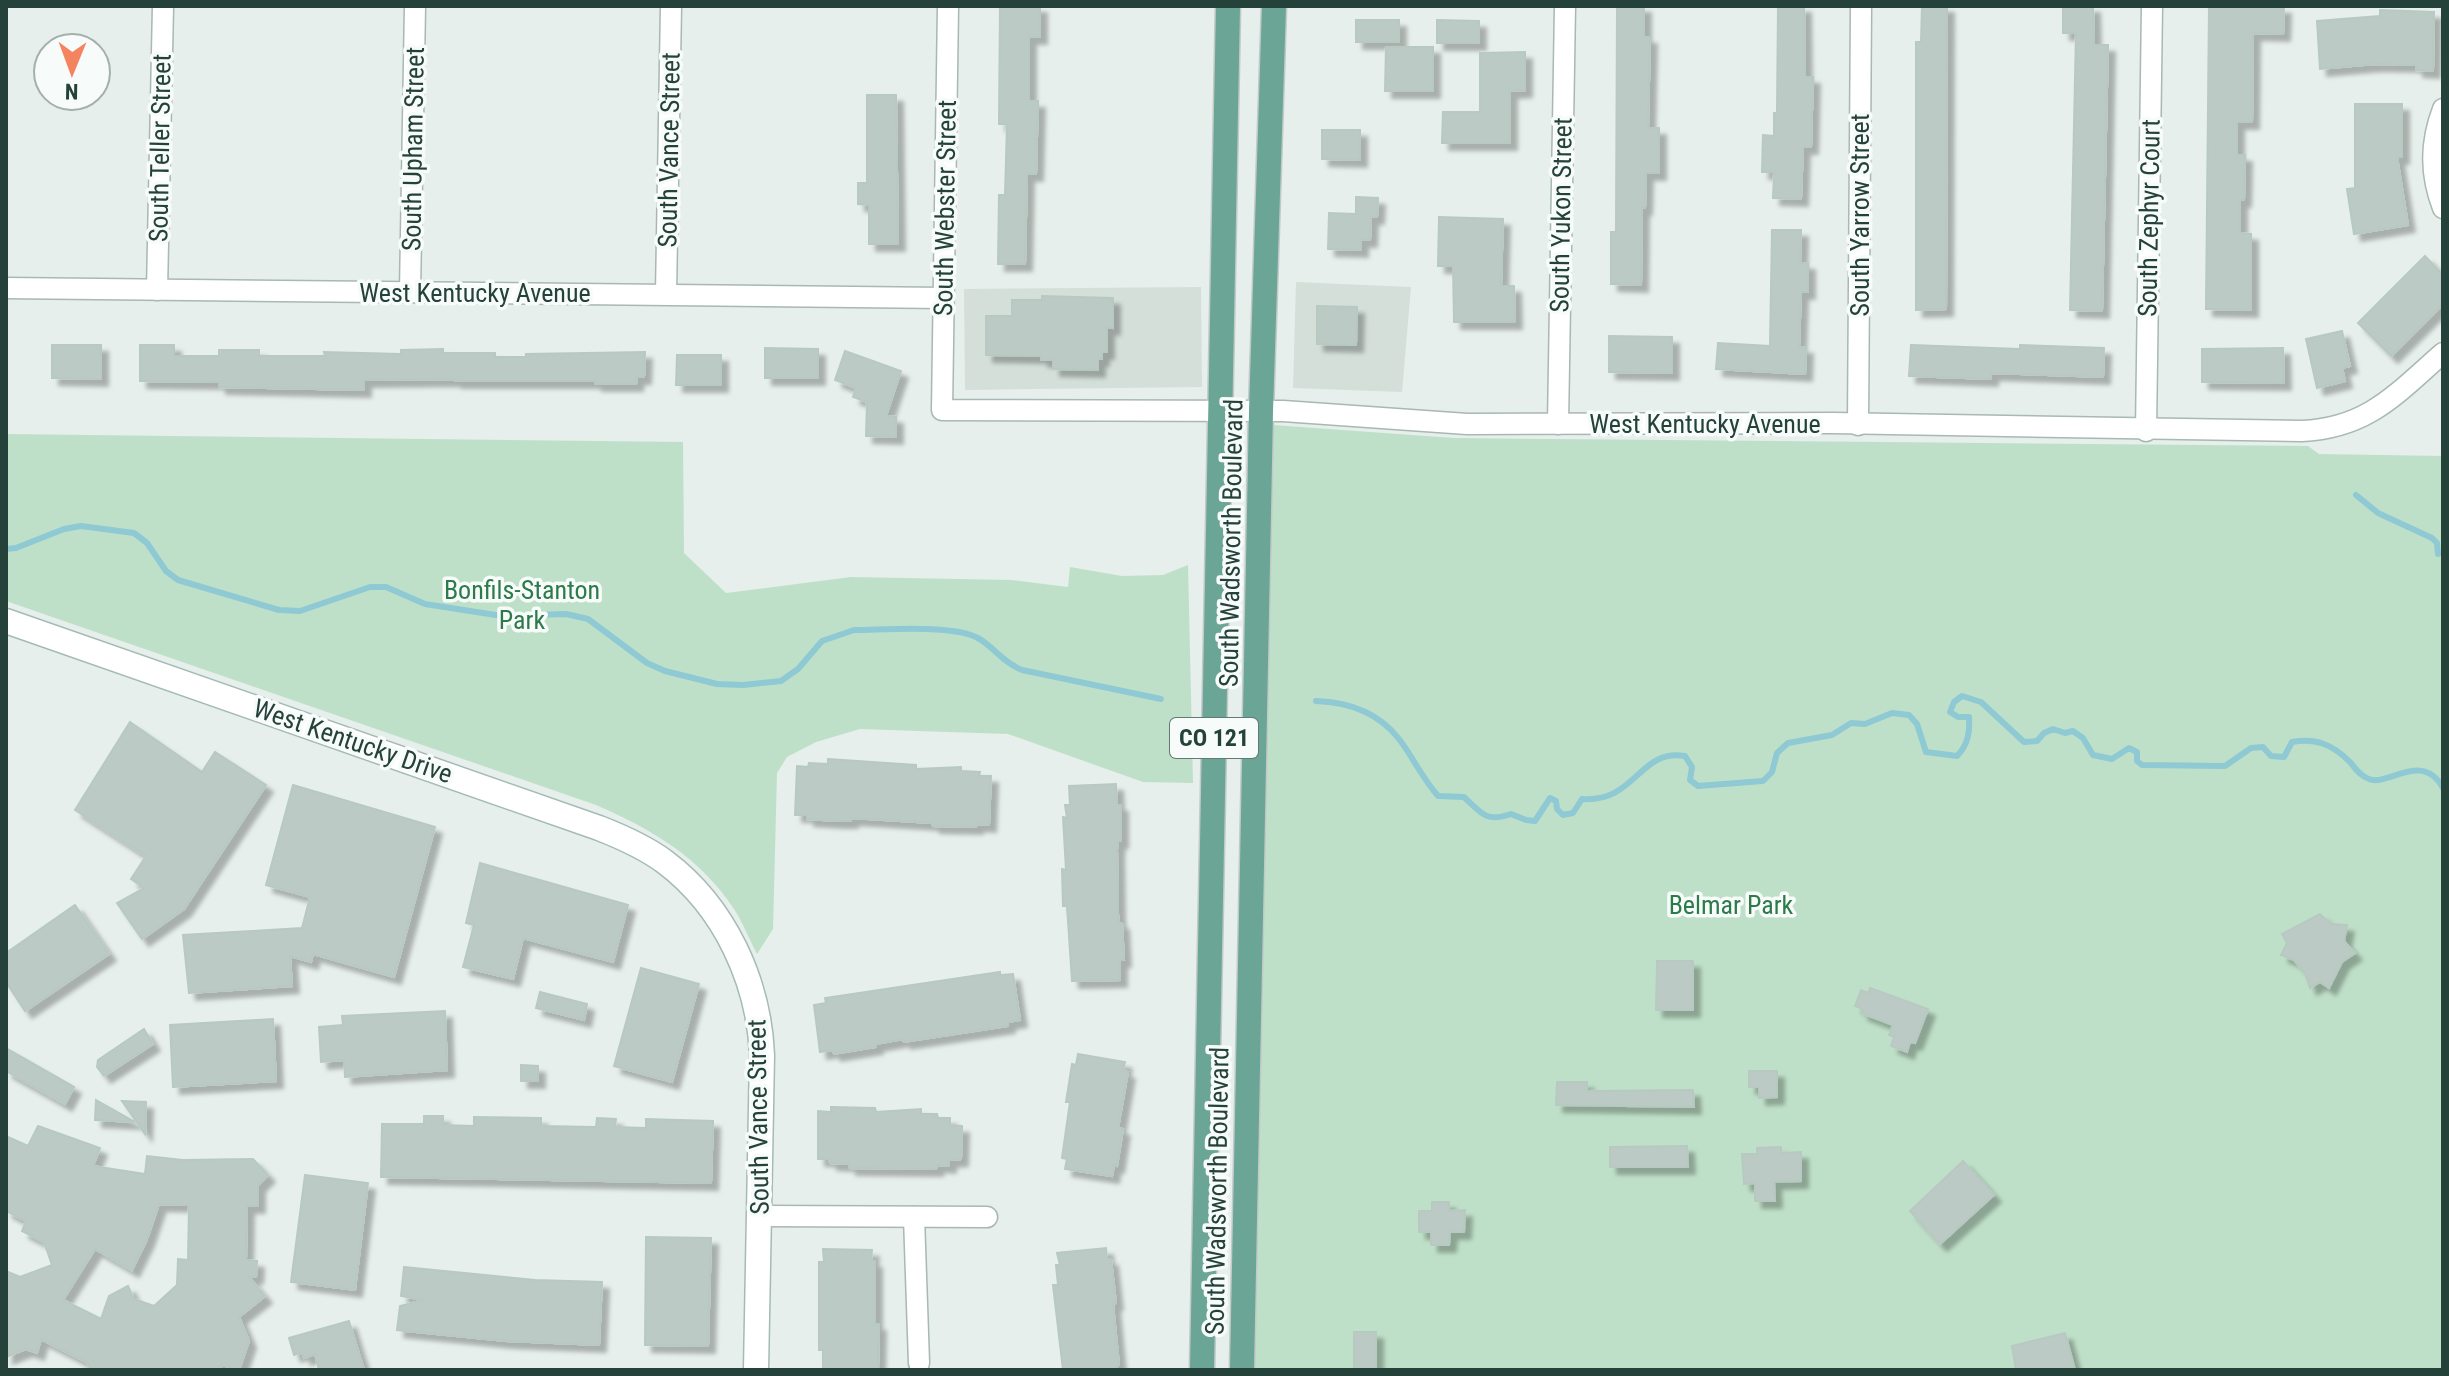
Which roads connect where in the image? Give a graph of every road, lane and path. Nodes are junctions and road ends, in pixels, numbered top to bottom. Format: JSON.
{"nodes":[{"id":1,"x":163,"y":6,"type":"edge"},
{"id":2,"x":415,"y":6,"type":"edge"},
{"id":3,"x":671,"y":6,"type":"edge"},
{"id":4,"x":948,"y":6,"type":"edge"},
{"id":5,"x":1228,"y":6,"type":"edge"},
{"id":6,"x":1274,"y":6,"type":"edge"},
{"id":7,"x":1565,"y":6,"type":"edge"},
{"id":8,"x":1861,"y":6,"type":"edge"},
{"id":9,"x":2152,"y":6,"type":"edge"},
{"id":10,"x":2443,"y":109,"type":"edge"},
{"id":11,"x":2443,"y":208,"type":"edge"},
{"id":12,"x":6,"y":288,"type":"edge"},
{"id":13,"x":157,"y":290,"type":"junction"},
{"id":14,"x":410,"y":292,"type":"junction"},
{"id":15,"x":666,"y":294,"type":"junction"},
{"id":16,"x":944,"y":298,"type":"junction"},
{"id":17,"x":2443,"y":353,"type":"edge"},
{"id":18,"x":942,"y":410,"type":"joint"},
{"id":19,"x":1222,"y":411,"type":"junction"},
{"id":20,"x":1261,"y":411,"type":"junction"},
{"id":21,"x":1558,"y":424,"type":"junction"},
{"id":22,"x":1858,"y":425,"type":"junction"},
{"id":23,"x":2146,"y":431,"type":"junction"},
{"id":24,"x":6,"y":621,"type":"edge"},
{"id":25,"x":689,"y":883,"type":"joint"},
{"id":26,"x":759,"y":1216,"type":"junction"},
{"id":27,"x":914,"y":1217,"type":"junction"},
{"id":28,"x":987,"y":1217,"type":"dead end"},
{"id":29,"x":919,"y":1363,"type":"dead end"},
{"id":30,"x":756,"y":1370,"type":"edge"},
{"id":31,"x":1202,"y":1370,"type":"edge"},
{"id":32,"x":1242,"y":1370,"type":"edge"}],
"edges":[{"from":1,"to":13,"type":"street","name":"South Teller Street"},
{"from":2,"to":14,"type":"street","name":"South Upham Street"},
{"from":3,"to":15,"type":"street","name":"South Vance Street"},
{"from":4,"to":16,"type":"street","name":"South Webster Street"},
{"from":5,"to":19,"type":"main road","name":"South Wadsworth Boulevard","number":"CO 121"},
{"from":6,"to":20,"type":"main road","name":"South Wadsworth Boulevard","number":"CO 121"},
{"from":7,"to":21,"type":"street","name":"South Yukon Street"},
{"from":8,"to":22,"type":"street","name":"South Yarrow Street"},
{"from":9,"to":23,"type":"street","name":"South Zephyr Court"},
{"from":10,"to":11,"type":"street"},
{"from":12,"to":13,"type":"street","name":"West Kentucky Avenue"},
{"from":13,"to":14,"type":"street","name":"West Kentucky Avenue"},
{"from":14,"to":15,"type":"street","name":"West Kentucky Avenue"},
{"from":15,"to":16,"type":"street","name":"West Kentucky Avenue"},
{"from":16,"to":18,"type":"street","name":"South Webster Street"},
{"from":17,"to":23,"type":"street","name":"West Kentucky Avenue"},
{"from":18,"to":19,"type":"street","name":"West Kentucky Avenue"},
{"from":19,"to":20,"type":"street","name":"West Kentucky Avenue"},
{"from":19,"to":31,"type":"main road","name":"South Wadsworth Boulevard","number":"CO 121"},
{"from":20,"to":21,"type":"street","name":"West Kentucky Avenue"},
{"from":20,"to":32,"type":"main road","name":"South Wadsworth Boulevard","number":"CO 121"},
{"from":21,"to":22,"type":"street","name":"West Kentucky Avenue"},
{"from":22,"to":23,"type":"street","name":"West Kentucky Avenue"},
{"from":24,"to":25,"type":"street","name":"West Kentucky Drive"},
{"from":25,"to":26,"type":"street","name":"South Vance Street"},
{"from":26,"to":27,"type":"street"},
{"from":26,"to":30,"type":"street","name":"South Vance Street"},
{"from":27,"to":28,"type":"street"},
{"from":27,"to":29,"type":"street"}]}
